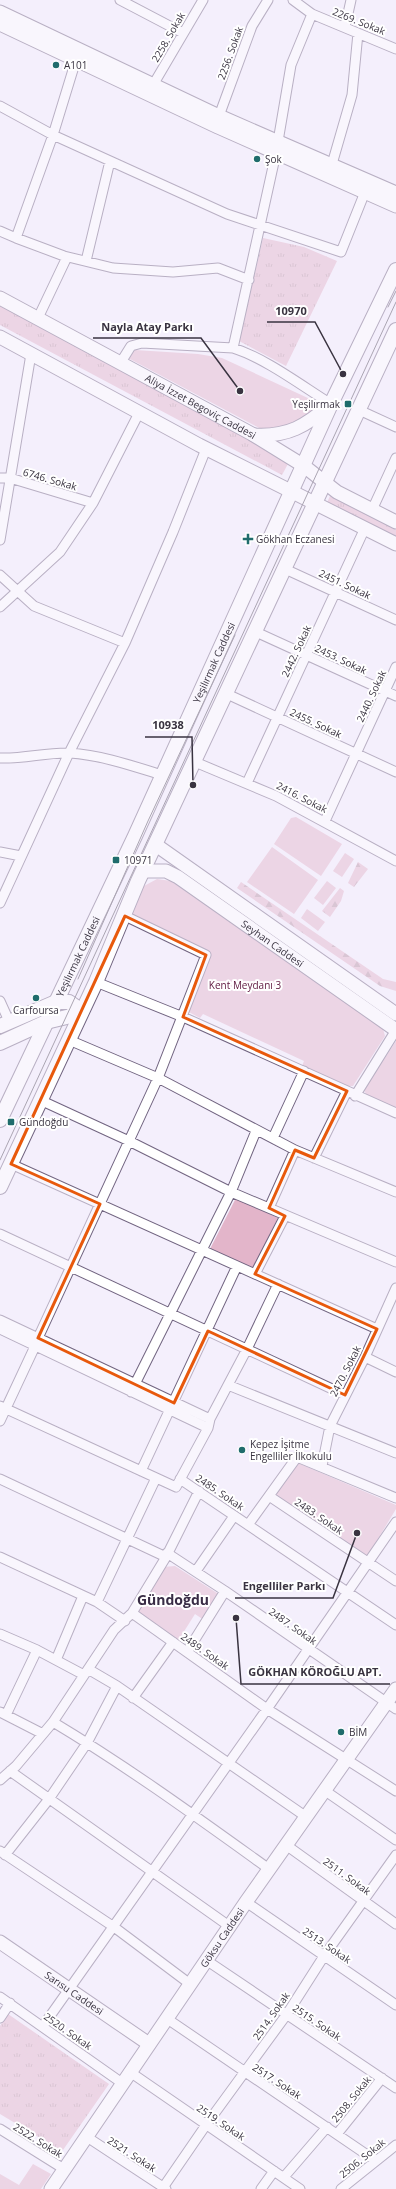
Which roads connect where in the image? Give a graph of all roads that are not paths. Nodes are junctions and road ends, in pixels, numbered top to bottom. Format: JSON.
{"nodes":[{"id":1,"x":120,"y":0,"type":"edge"},
{"id":2,"x":202,"y":0,"type":"edge"},
{"id":3,"x":268,"y":0,"type":"edge"},
{"id":4,"x":293,"y":0,"type":"edge"},
{"id":5,"x":352,"y":0,"type":"edge"},
{"id":6,"x":0,"y":12,"type":"edge"},
{"id":7,"x":312,"y":14,"type":"junction"},
{"id":8,"x":0,"y":24,"type":"edge"},
{"id":9,"x":345,"y":27,"type":"junction"},
{"id":10,"x":183,"y":33,"type":"junction"},
{"id":11,"x":358,"y":33,"type":"junction"},
{"id":12,"x":396,"y":49,"type":"edge"},
{"id":13,"x":76,"y":60,"type":"junction"},
{"id":14,"x":153,"y":85,"type":"junction"},
{"id":15,"x":0,"y":106,"type":"edge"},
{"id":16,"x":219,"y":116,"type":"junction"},
{"id":17,"x":53,"y":135,"type":"junction"},
{"id":18,"x":277,"y":147,"type":"junction"},
{"id":19,"x":110,"y":162,"type":"junction"},
{"id":20,"x":330,"y":171,"type":"junction"},
{"id":21,"x":365,"y":192,"type":"junction"},
{"id":22,"x":396,"y":193,"type":"edge"},
{"id":23,"x":396,"y":206,"type":"edge"},
{"id":24,"x":260,"y":224,"type":"junction"},
{"id":25,"x":0,"y":231,"type":"edge"},
{"id":26,"x":16,"y":238,"type":"junction"},
{"id":27,"x":67,"y":257,"type":"junction"},
{"id":28,"x":86,"y":261,"type":"junction"},
{"id":29,"x":396,"y":270,"type":"edge"},
{"id":30,"x":249,"y":280,"type":"junction"},
{"id":31,"x":0,"y":298,"type":"edge"},
{"id":32,"x":38,"y":318,"type":"junction"},
{"id":33,"x":396,"y":330,"type":"edge"},
{"id":34,"x":0,"y":337,"type":"edge"},
{"id":35,"x":233,"y":348,"type":"junction"},
{"id":36,"x":391,"y":352,"type":"edge"},
{"id":37,"x":31,"y":354,"type":"junction"},
{"id":38,"x":121,"y":362,"type":"junction"},
{"id":39,"x":331,"y":404,"type":"junction"},
{"id":40,"x":358,"y":410,"type":"junction"},
{"id":41,"x":139,"y":413,"type":"junction"},
{"id":42,"x":396,"y":427,"type":"edge"},
{"id":43,"x":252,"y":434,"type":"junction"},
{"id":44,"x":206,"y":449,"type":"junction"},
{"id":45,"x":396,"y":458,"type":"edge"},
{"id":46,"x":304,"y":466,"type":"junction"},
{"id":47,"x":0,"y":478,"type":"edge"},
{"id":48,"x":10,"y":478,"type":"junction"},
{"id":49,"x":325,"y":484,"type":"junction"},
{"id":50,"x":292,"y":492,"type":"junction"},
{"id":51,"x":93,"y":503,"type":"junction"},
{"id":52,"x":316,"y":504,"type":"junction"},
{"id":53,"x":372,"y":510,"type":"junction"},
{"id":54,"x":396,"y":522,"type":"edge"},
{"id":55,"x":365,"y":528,"type":"junction"},
{"id":56,"x":0,"y":540,"type":"edge"},
{"id":57,"x":396,"y":544,"type":"edge"},
{"id":58,"x":285,"y":569,"type":"junction"},
{"id":59,"x":0,"y":575,"type":"edge"},
{"id":60,"x":18,"y":591,"type":"junction"},
{"id":61,"x":336,"y":592,"type":"junction"},
{"id":62,"x":0,"y":607,"type":"edge"},
{"id":63,"x":396,"y":620,"type":"edge"},
{"id":64,"x":256,"y":632,"type":"junction"},
{"id":65,"x":125,"y":643,"type":"junction"},
{"id":66,"x":307,"y":655,"type":"junction"},
{"id":67,"x":396,"y":667,"type":"edge"},
{"id":68,"x":385,"y":691,"type":"junction"},
{"id":69,"x":227,"y":694,"type":"junction"},
{"id":70,"x":396,"y":696,"type":"edge"},
{"id":71,"x":278,"y":717,"type":"junction"},
{"id":72,"x":69,"y":753,"type":"junction"},
{"id":73,"x":356,"y":754,"type":"junction"},
{"id":74,"x":0,"y":758,"type":"edge"},
{"id":75,"x":195,"y":762,"type":"junction"},
{"id":76,"x":396,"y":772,"type":"edge"},
{"id":77,"x":162,"y":775,"type":"junction"},
{"id":78,"x":247,"y":783,"type":"junction"},
{"id":79,"x":325,"y":821,"type":"junction"},
{"id":80,"x":156,"y":846,"type":"junction"},
{"id":81,"x":0,"y":852,"type":"edge"},
{"id":82,"x":21,"y":856,"type":"junction"},
{"id":83,"x":396,"y":861,"type":"edge"},
{"id":84,"x":143,"y":871,"type":"junction"},
{"id":85,"x":0,"y":903,"type":"edge"},
{"id":86,"x":125,"y":916,"type":"junction"},
{"id":87,"x":96,"y":982,"type":"junction"},
{"id":88,"x":0,"y":1001,"type":"edge"},
{"id":89,"x":56,"y":1002,"type":"junction"},
{"id":90,"x":79,"y":1014,"type":"junction"},
{"id":91,"x":396,"y":1014,"type":"edge"},
{"id":92,"x":183,"y":1017,"type":"junction"},
{"id":93,"x":46,"y":1022,"type":"junction"},
{"id":94,"x":4,"y":1023,"type":"edge"},
{"id":95,"x":396,"y":1030,"type":"edge"},
{"id":96,"x":69,"y":1040,"type":"junction"},
{"id":97,"x":0,"y":1043,"type":"edge"},
{"id":98,"x":304,"y":1071,"type":"junction"},
{"id":99,"x":158,"y":1078,"type":"junction"},
{"id":100,"x":351,"y":1094,"type":"junction"},
{"id":101,"x":40,"y":1100,"type":"junction"},
{"id":102,"x":396,"y":1113,"type":"edge"},
{"id":103,"x":0,"y":1120,"type":"edge"},
{"id":104,"x":256,"y":1131,"type":"junction"},
{"id":105,"x":273,"y":1138,"type":"junction"},
{"id":106,"x":129,"y":1141,"type":"junction"},
{"id":107,"x":295,"y":1150,"type":"junction"},
{"id":108,"x":314,"y":1158,"type":"junction"},
{"id":109,"x":11,"y":1164,"type":"junction"},
{"id":110,"x":0,"y":1187,"type":"edge"},
{"id":111,"x":231,"y":1192,"type":"junction"},
{"id":112,"x":396,"y":1192,"type":"edge"},
{"id":113,"x":100,"y":1204,"type":"junction"},
{"id":114,"x":269,"y":1208,"type":"junction"},
{"id":115,"x":285,"y":1216,"type":"junction"},
{"id":116,"x":0,"y":1234,"type":"edge"},
{"id":117,"x":203,"y":1250,"type":"junction"},
{"id":118,"x":396,"y":1262,"type":"edge"},
{"id":119,"x":237,"y":1266,"type":"junction"},
{"id":120,"x":71,"y":1267,"type":"junction"},
{"id":121,"x":255,"y":1274,"type":"junction"},
{"id":122,"x":278,"y":1284,"type":"junction"},
{"id":123,"x":396,"y":1288,"type":"edge"},
{"id":124,"x":394,"y":1298,"type":"edge"},
{"id":125,"x":171,"y":1314,"type":"junction"},
{"id":126,"x":0,"y":1320,"type":"edge"},
{"id":127,"x":0,"y":1329,"type":"edge"},
{"id":128,"x":376,"y":1329,"type":"junction"},
{"id":129,"x":208,"y":1331,"type":"junction"},
{"id":130,"x":37,"y":1341,"type":"junction"},
{"id":131,"x":247,"y":1349,"type":"junction"},
{"id":132,"x":365,"y":1358,"type":"junction"},
{"id":133,"x":396,"y":1372,"type":"edge"},
{"id":134,"x":228,"y":1385,"type":"junction"},
{"id":135,"x":133,"y":1388,"type":"junction"},
{"id":136,"x":345,"y":1395,"type":"junction"},
{"id":137,"x":172,"y":1407,"type":"junction"},
{"id":138,"x":3,"y":1408,"type":"edge"},
{"id":139,"x":0,"y":1421,"type":"edge"},
{"id":140,"x":209,"y":1424,"type":"junction"},
{"id":141,"x":330,"y":1426,"type":"junction"},
{"id":142,"x":396,"y":1453,"type":"edge"},
{"id":143,"x":322,"y":1466,"type":"junction"},
{"id":144,"x":141,"y":1471,"type":"junction"},
{"id":145,"x":156,"y":1478,"type":"junction"},
{"id":146,"x":0,"y":1479,"type":"edge"},
{"id":147,"x":180,"y":1479,"type":"junction"},
{"id":148,"x":199,"y":1491,"type":"junction"},
{"id":149,"x":269,"y":1496,"type":"junction"},
{"id":150,"x":396,"y":1498,"type":"edge"},
{"id":151,"x":234,"y":1516,"type":"junction"},
{"id":152,"x":396,"y":1522,"type":"edge"},
{"id":153,"x":248,"y":1525,"type":"junction"},
{"id":154,"x":126,"y":1538,"type":"junction"},
{"id":155,"x":166,"y":1555,"type":"junction"},
{"id":156,"x":0,"y":1557,"type":"edge"},
{"id":157,"x":368,"y":1562,"type":"junction"},
{"id":158,"x":196,"y":1571,"type":"junction"},
{"id":159,"x":396,"y":1581,"type":"edge"},
{"id":160,"x":225,"y":1591,"type":"junction"},
{"id":161,"x":347,"y":1592,"type":"junction"},
{"id":162,"x":83,"y":1596,"type":"junction"},
{"id":163,"x":97,"y":1602,"type":"junction"},
{"id":164,"x":132,"y":1613,"type":"junction"},
{"id":165,"x":125,"y":1621,"type":"junction"},
{"id":166,"x":396,"y":1625,"type":"edge"},
{"id":167,"x":0,"y":1634,"type":"edge"},
{"id":168,"x":173,"y":1642,"type":"junction"},
{"id":169,"x":307,"y":1649,"type":"junction"},
{"id":170,"x":37,"y":1650,"type":"junction"},
{"id":171,"x":187,"y":1652,"type":"junction"},
{"id":172,"x":56,"y":1660,"type":"junction"},
{"id":173,"x":86,"y":1672,"type":"junction"},
{"id":174,"x":117,"y":1686,"type":"junction"},
{"id":175,"x":396,"y":1689,"type":"edge"},
{"id":176,"x":134,"y":1698,"type":"junction"},
{"id":177,"x":391,"y":1706,"type":"edge"},
{"id":178,"x":268,"y":1709,"type":"junction"},
{"id":179,"x":3,"y":1713,"type":"edge"},
{"id":180,"x":53,"y":1722,"type":"junction"},
{"id":181,"x":43,"y":1734,"type":"junction"},
{"id":182,"x":87,"y":1743,"type":"junction"},
{"id":183,"x":345,"y":1760,"type":"junction"},
{"id":184,"x":228,"y":1763,"type":"junction"},
{"id":185,"x":10,"y":1772,"type":"junction"},
{"id":186,"x":0,"y":1780,"type":"edge"},
{"id":187,"x":324,"y":1790,"type":"junction"},
{"id":188,"x":396,"y":1792,"type":"edge"},
{"id":189,"x":49,"y":1799,"type":"junction"},
{"id":190,"x":192,"y":1814,"type":"junction"},
{"id":191,"x":305,"y":1816,"type":"junction"},
{"id":192,"x":396,"y":1840,"type":"edge"},
{"id":193,"x":286,"y":1845,"type":"junction"},
{"id":194,"x":2,"y":1853,"type":"edge"},
{"id":195,"x":396,"y":1855,"type":"edge"},
{"id":196,"x":269,"y":1869,"type":"junction"},
{"id":197,"x":152,"y":1871,"type":"junction"},
{"id":198,"x":246,"y":1902,"type":"junction"},
{"id":199,"x":364,"y":1902,"type":"junction"},
{"id":200,"x":396,"y":1924,"type":"edge"},
{"id":201,"x":229,"y":1926,"type":"junction"},
{"id":202,"x":114,"y":1927,"type":"junction"},
{"id":203,"x":0,"y":1942,"type":"edge"},
{"id":204,"x":324,"y":1956,"type":"junction"},
{"id":205,"x":206,"y":1960,"type":"junction"},
{"id":206,"x":190,"y":1984,"type":"junction"},
{"id":207,"x":70,"y":1989,"type":"junction"},
{"id":208,"x":0,"y":1997,"type":"edge"},
{"id":209,"x":10,"y":2003,"type":"junction"},
{"id":210,"x":396,"y":2005,"type":"edge"},
{"id":211,"x":286,"y":2014,"type":"junction"},
{"id":212,"x":0,"y":2018,"type":"edge"},
{"id":213,"x":166,"y":2018,"type":"junction"},
{"id":214,"x":44,"y":2026,"type":"junction"},
{"id":215,"x":149,"y":2044,"type":"junction"},
{"id":216,"x":130,"y":2072,"type":"junction"},
{"id":217,"x":245,"y":2073,"type":"junction"},
{"id":218,"x":382,"y":2078,"type":"junction"},
{"id":219,"x":122,"y":2083,"type":"junction"},
{"id":220,"x":396,"y":2088,"type":"edge"},
{"id":221,"x":206,"y":2125,"type":"junction"},
{"id":222,"x":327,"y":2127,"type":"junction"},
{"id":223,"x":0,"y":2129,"type":"edge"},
{"id":224,"x":337,"y":2134,"type":"junction"},
{"id":225,"x":87,"y":2137,"type":"junction"},
{"id":226,"x":396,"y":2145,"type":"edge"},
{"id":227,"x":376,"y":2161,"type":"junction"},
{"id":228,"x":64,"y":2169,"type":"junction"},
{"id":229,"x":274,"y":2171,"type":"junction"},
{"id":230,"x":284,"y":2178,"type":"junction"},
{"id":231,"x":164,"y":2188,"type":"edge"},
{"id":232,"x":51,"y":2189,"type":"edge"},
{"id":233,"x":261,"y":2189,"type":"edge"},
{"id":234,"x":300,"y":2189,"type":"edge"},
{"id":235,"x":342,"y":2189,"type":"edge"}],
"edges":[{"from":1,"to":10,"type":"street"},
{"from":2,"to":10,"type":"street","name":"2258. Sokak"},
{"from":3,"to":16,"type":"street","name":"2256. Sokak"},
{"from":4,"to":7,"type":"street","name":"2269. Sokak"},
{"from":5,"to":9,"type":"street"},
{"from":6,"to":14,"type":"street"},
{"from":7,"to":9,"type":"street","name":"2269. Sokak"},
{"from":7,"to":18,"type":"street"},
{"from":8,"to":13,"type":"street"},
{"from":9,"to":11,"type":"street","name":"2269. Sokak"},
{"from":10,"to":14,"type":"street","name":"2258. Sokak"},
{"from":11,"to":12,"type":"street","name":"2269. Sokak"},
{"from":11,"to":20,"type":"street"},
{"from":13,"to":17,"type":"street"},
{"from":13,"to":18,"type":"street"},
{"from":14,"to":16,"type":"street"},
{"from":15,"to":17,"type":"street"},
{"from":16,"to":18,"type":"street"},
{"from":17,"to":19,"type":"street"},
{"from":17,"to":26,"type":"street"},
{"from":18,"to":20,"type":"street"},
{"from":18,"to":24,"type":"street"},
{"from":19,"to":24,"type":"street"},
{"from":19,"to":28,"type":"street"},
{"from":20,"to":21,"type":"street"},
{"from":20,"to":22,"type":"street"},
{"from":21,"to":23,"type":"street"},
{"from":21,"to":24,"type":"street"},
{"from":24,"to":30,"type":"street"},
{"from":25,"to":26,"type":"street"},
{"from":26,"to":27,"type":"street"},
{"from":27,"to":28,"type":"street"},
{"from":27,"to":32,"type":"street"},
{"from":28,"to":30,"type":"street"},
{"from":29,"to":39,"type":"main road","name":"Yeşilırmak Caddesi"},
{"from":30,"to":35,"type":"street"},
{"from":31,"to":32,"type":"street","name":"Aliya İzzet Begoviç Caddesi"},
{"from":32,"to":38,"type":"street","name":"Aliya İzzet Begoviç Caddesi"},
{"from":33,"to":36,"type":"main road"},
{"from":34,"to":37,"type":"street"},
{"from":35,"to":38,"type":"street"},
{"from":35,"to":39,"type":"street"},
{"from":36,"to":40,"type":"main road"},
{"from":37,"to":41,"type":"street"},
{"from":37,"to":48,"type":"street"},
{"from":38,"to":43,"type":"street","name":"Aliya İzzet Begoviç Caddesi"},
{"from":39,"to":43,"type":"street"},
{"from":39,"to":46,"type":"main road","name":"Yeşilırmak Caddesi"},
{"from":40,"to":42,"type":"street"},
{"from":40,"to":49,"type":"main road"},
{"from":41,"to":44,"type":"street"},
{"from":41,"to":51,"type":"street"},
{"from":43,"to":46,"type":"street","name":"Aliya İzzet Begoviç Caddesi"},
{"from":44,"to":50,"type":"street"},
{"from":44,"to":65,"type":"street"},
{"from":45,"to":53,"type":"street"},
{"from":46,"to":49,"type":"street","name":"Aliya İzzet Begoviç Caddesi"},
{"from":46,"to":50,"type":"main road","name":"Yeşilırmak Caddesi"},
{"from":47,"to":48,"type":"street","name":"6746. Sokak"},
{"from":48,"to":51,"type":"street","name":"6746. Sokak"},
{"from":48,"to":56,"type":"street"},
{"from":49,"to":52,"type":"main road"},
{"from":49,"to":53,"type":"street","name":"Aliya İzzet Begoviç Caddesi"},
{"from":50,"to":52,"type":"street"},
{"from":50,"to":77,"type":"main road","name":"Yeşilırmak Caddesi"},
{"from":51,"to":60,"type":"street"},
{"from":52,"to":55,"type":"street"},
{"from":52,"to":58,"type":"main road"},
{"from":53,"to":54,"type":"street","name":"Aliya İzzet Begoviç Caddesi"},
{"from":55,"to":57,"type":"street"},
{"from":55,"to":61,"type":"street","name":"2442. Sokak"},
{"from":58,"to":61,"type":"street","name":"2451. Sokak"},
{"from":58,"to":64,"type":"main road"},
{"from":59,"to":60,"type":"street"},
{"from":60,"to":62,"type":"street"},
{"from":60,"to":65,"type":"street"},
{"from":61,"to":63,"type":"street","name":"2451. Sokak"},
{"from":61,"to":66,"type":"street","name":"2442. Sokak"},
{"from":64,"to":66,"type":"street","name":"2453. Sokak"},
{"from":64,"to":69,"type":"main road"},
{"from":65,"to":72,"type":"street"},
{"from":66,"to":68,"type":"street","name":"2453. Sokak"},
{"from":66,"to":71,"type":"street","name":"2442. Sokak"},
{"from":67,"to":68,"type":"street","name":"2440. Sokak"},
{"from":68,"to":70,"type":"street","name":"2453. Sokak"},
{"from":68,"to":73,"type":"street","name":"2440. Sokak"},
{"from":69,"to":71,"type":"street","name":"2455. Sokak"},
{"from":69,"to":75,"type":"main road"},
{"from":71,"to":73,"type":"street","name":"2455. Sokak"},
{"from":71,"to":78,"type":"street","name":"2442. Sokak"},
{"from":72,"to":74,"type":"street"},
{"from":72,"to":77,"type":"street"},
{"from":72,"to":82,"type":"street"},
{"from":73,"to":76,"type":"street","name":"2455. Sokak"},
{"from":73,"to":79,"type":"street","name":"2440. Sokak"},
{"from":75,"to":78,"type":"street","name":"2416. Sokak"},
{"from":75,"to":80,"type":"main road"},
{"from":77,"to":89,"type":"main road","name":"Yeşilırmak Caddesi"},
{"from":78,"to":79,"type":"street","name":"2416. Sokak"},
{"from":79,"to":83,"type":"street","name":"2416. Sokak"},
{"from":80,"to":84,"type":"main road"},
{"from":80,"to":91,"type":"street","name":"Seyhan Caddesi"},
{"from":81,"to":82,"type":"street"},
{"from":82,"to":85,"type":"street"},
{"from":84,"to":86,"type":"main road"},
{"from":84,"to":95,"type":"street","name":"Seyhan Caddesi"},
{"from":86,"to":87,"type":"main road"},
{"from":86,"to":92,"type":"street"},
{"from":87,"to":90,"type":"main road"},
{"from":87,"to":92,"type":"street"},
{"from":88,"to":94,"type":"street"},
{"from":89,"to":90,"type":"main road"},
{"from":89,"to":93,"type":"main road","name":"Yeşilırmak Caddesi"},
{"from":89,"to":94,"type":"main road"},
{"from":90,"to":93,"type":"main road"},
{"from":90,"to":96,"type":"main road"},
{"from":92,"to":98,"type":"street"},
{"from":92,"to":99,"type":"street"},
{"from":93,"to":97,"type":"main road"},
{"from":93,"to":103,"type":"main road","name":"Yeşilırmak Caddesi"},
{"from":95,"to":100,"type":"street"},
{"from":96,"to":99,"type":"street"},
{"from":96,"to":101,"type":"main road"},
{"from":98,"to":100,"type":"street"},
{"from":98,"to":105,"type":"street"},
{"from":99,"to":104,"type":"street"},
{"from":99,"to":106,"type":"street"},
{"from":100,"to":102,"type":"street"},
{"from":100,"to":108,"type":"street"},
{"from":101,"to":106,"type":"street"},
{"from":101,"to":109,"type":"main road"},
{"from":104,"to":105,"type":"street"},
{"from":104,"to":111,"type":"street"},
{"from":105,"to":107,"type":"street"},
{"from":106,"to":111,"type":"street"},
{"from":106,"to":113,"type":"street"},
{"from":107,"to":108,"type":"street"},
{"from":107,"to":114,"type":"street"},
{"from":108,"to":112,"type":"street"},
{"from":109,"to":110,"type":"main road"},
{"from":109,"to":113,"type":"street"},
{"from":111,"to":114,"type":"street"},
{"from":111,"to":117,"type":"street"},
{"from":113,"to":117,"type":"street"},
{"from":113,"to":120,"type":"street"},
{"from":114,"to":115,"type":"street"},
{"from":115,"to":118,"type":"street"},
{"from":115,"to":121,"type":"street"},
{"from":116,"to":120,"type":"street"},
{"from":117,"to":119,"type":"street"},
{"from":117,"to":125,"type":"street"},
{"from":119,"to":121,"type":"street"},
{"from":119,"to":129,"type":"street"},
{"from":120,"to":125,"type":"street"},
{"from":120,"to":130,"type":"street"},
{"from":121,"to":122,"type":"street"},
{"from":122,"to":128,"type":"street"},
{"from":122,"to":131,"type":"street"},
{"from":123,"to":124,"type":"street","name":"2470. Sokak"},
{"from":124,"to":128,"type":"street","name":"2470. Sokak"},
{"from":125,"to":129,"type":"street"},
{"from":125,"to":135,"type":"street"},
{"from":126,"to":130,"type":"street"},
{"from":127,"to":130,"type":"street"},
{"from":128,"to":132,"type":"street","name":"2470. Sokak"},
{"from":129,"to":131,"type":"street"},
{"from":129,"to":137,"type":"street"},
{"from":130,"to":135,"type":"street"},
{"from":130,"to":138,"type":"street"},
{"from":131,"to":134,"type":"street"},
{"from":131,"to":136,"type":"street"},
{"from":132,"to":133,"type":"street"},
{"from":132,"to":136,"type":"street","name":"2470. Sokak"},
{"from":134,"to":140,"type":"street"},
{"from":134,"to":141,"type":"street"},
{"from":135,"to":137,"type":"street"},
{"from":136,"to":141,"type":"street","name":"2470. Sokak"},
{"from":137,"to":140,"type":"street"},
{"from":137,"to":144,"type":"street"},
{"from":138,"to":139,"type":"street"},
{"from":138,"to":144,"type":"street","name":"2485. Sokak"},
{"from":140,"to":147,"type":"street"},
{"from":141,"to":142,"type":"street"},
{"from":141,"to":143,"type":"street","name":"2470. Sokak"},
{"from":143,"to":149,"type":"street"},
{"from":143,"to":150,"type":"street"},
{"from":144,"to":145,"type":"street","name":"2485. Sokak"},
{"from":145,"to":147,"type":"street","name":"2485. Sokak"},
{"from":145,"to":154,"type":"street"},
{"from":146,"to":154,"type":"street","name":"2487. Sokak"},
{"from":147,"to":148,"type":"street","name":"2485. Sokak"},
{"from":148,"to":151,"type":"street","name":"2485. Sokak"},
{"from":148,"to":155,"type":"street"},
{"from":149,"to":153,"type":"street"},
{"from":149,"to":157,"type":"street","name":"2483. Sokak"},
{"from":151,"to":153,"type":"street","name":"2485. Sokak"},
{"from":151,"to":158,"type":"street"},
{"from":152,"to":157,"type":"street"},
{"from":153,"to":161,"type":"street","name":"2485. Sokak"},
{"from":154,"to":155,"type":"street","name":"2487. Sokak"},
{"from":154,"to":163,"type":"street"},
{"from":155,"to":158,"type":"street","name":"2487. Sokak"},
{"from":155,"to":164,"type":"street"},
{"from":156,"to":162,"type":"street"},
{"from":157,"to":159,"type":"street","name":"2483. Sokak"},
{"from":157,"to":161,"type":"street"},
{"from":158,"to":160,"type":"street","name":"2487. Sokak"},
{"from":160,"to":169,"type":"street","name":"2487. Sokak"},
{"from":160,"to":171,"type":"street"},
{"from":161,"to":166,"type":"street","name":"2485. Sokak"},
{"from":161,"to":169,"type":"street"},
{"from":162,"to":163,"type":"street"},
{"from":162,"to":172,"type":"street"},
{"from":163,"to":165,"type":"street"},
{"from":164,"to":165,"type":"street"},
{"from":164,"to":168,"type":"street","name":"2489. Sokak"},
{"from":165,"to":173,"type":"street"},
{"from":167,"to":170,"type":"street"},
{"from":168,"to":171,"type":"street","name":"2489. Sokak"},
{"from":168,"to":176,"type":"street"},
{"from":169,"to":177,"type":"street","name":"2487. Sokak"},
{"from":169,"to":178,"type":"street"},
{"from":170,"to":172,"type":"street"},
{"from":170,"to":179,"type":"street"},
{"from":171,"to":178,"type":"street","name":"2489. Sokak"},
{"from":172,"to":173,"type":"street"},
{"from":173,"to":174,"type":"street"},
{"from":173,"to":180,"type":"street"},
{"from":174,"to":176,"type":"street"},
{"from":174,"to":182,"type":"street"},
{"from":175,"to":177,"type":"street","name":"Göksu Caddesi"},
{"from":176,"to":184,"type":"street"},
{"from":177,"to":183,"type":"street","name":"Göksu Caddesi"},
{"from":178,"to":183,"type":"street","name":"2489. Sokak"},
{"from":178,"to":184,"type":"street"},
{"from":179,"to":181,"type":"street"},
{"from":180,"to":181,"type":"street"},
{"from":180,"to":182,"type":"street"},
{"from":181,"to":185,"type":"street"},
{"from":182,"to":189,"type":"street"},
{"from":182,"to":190,"type":"street"},
{"from":183,"to":187,"type":"street","name":"Göksu Caddesi"},
{"from":183,"to":188,"type":"street","name":"2489. Sokak"},
{"from":184,"to":190,"type":"street"},
{"from":184,"to":191,"type":"street"},
{"from":185,"to":186,"type":"street"},
{"from":185,"to":189,"type":"street"},
{"from":187,"to":191,"type":"street","name":"Göksu Caddesi"},
{"from":187,"to":192,"type":"street"},
{"from":189,"to":194,"type":"street"},
{"from":189,"to":197,"type":"street"},
{"from":190,"to":196,"type":"street"},
{"from":190,"to":197,"type":"street"},
{"from":191,"to":193,"type":"street","name":"Göksu Caddesi"},
{"from":193,"to":196,"type":"street","name":"Göksu Caddesi"},
{"from":193,"to":199,"type":"street","name":"2511. Sokak"},
{"from":194,"to":202,"type":"street"},
{"from":195,"to":199,"type":"street","name":"2514. Sokak"},
{"from":196,"to":198,"type":"street","name":"Göksu Caddesi"},
{"from":197,"to":201,"type":"street"},
{"from":197,"to":202,"type":"street"},
{"from":198,"to":201,"type":"street","name":"Göksu Caddesi"},
{"from":198,"to":204,"type":"street","name":"2513. Sokak"},
{"from":199,"to":200,"type":"street","name":"2511. Sokak"},
{"from":199,"to":204,"type":"street","name":"2514. Sokak"},
{"from":201,"to":205,"type":"street","name":"Göksu Caddesi"},
{"from":202,"to":206,"type":"street"},
{"from":202,"to":207,"type":"street"},
{"from":203,"to":207,"type":"street","name":"Sarısu Caddesi"},
{"from":204,"to":210,"type":"street","name":"2513. Sokak"},
{"from":204,"to":211,"type":"street","name":"2514. Sokak"},
{"from":205,"to":206,"type":"street","name":"Göksu Caddesi"},
{"from":205,"to":211,"type":"street","name":"2515. Sokak"},
{"from":206,"to":213,"type":"street","name":"Göksu Caddesi"},
{"from":207,"to":214,"type":"street"},
{"from":207,"to":215,"type":"street","name":"Sarısu Caddesi"},
{"from":208,"to":209,"type":"street","name":"2520. Sokak"},
{"from":209,"to":212,"type":"street"},
{"from":209,"to":214,"type":"street","name":"2520. Sokak"},
{"from":211,"to":217,"type":"street","name":"2514. Sokak"},
{"from":211,"to":218,"type":"street","name":"2515. Sokak"},
{"from":213,"to":215,"type":"street","name":"Göksu Caddesi"},
{"from":213,"to":217,"type":"street","name":"2517. Sokak"},
{"from":214,"to":219,"type":"street","name":"2520. Sokak"},
{"from":215,"to":216,"type":"street","name":"Göksu Caddesi"},
{"from":216,"to":219,"type":"street","name":"Göksu Caddesi"},
{"from":216,"to":221,"type":"street","name":"2519. Sokak"},
{"from":217,"to":221,"type":"street","name":"2514. Sokak"},
{"from":217,"to":222,"type":"street","name":"2517. Sokak"},
{"from":218,"to":220,"type":"street","name":"2515. Sokak"},
{"from":218,"to":224,"type":"street","name":"2508. Sokak"},
{"from":219,"to":225,"type":"street","name":"Göksu Caddesi"},
{"from":221,"to":229,"type":"street","name":"2519. Sokak"},
{"from":221,"to":231,"type":"street","name":"2514. Sokak"},
{"from":222,"to":224,"type":"street","name":"2517. Sokak"},
{"from":222,"to":230,"type":"street","name":"2508. Sokak"},
{"from":223,"to":228,"type":"street","name":"2522. Sokak"},
{"from":224,"to":227,"type":"street","name":"2517. Sokak"},
{"from":225,"to":228,"type":"street","name":"Göksu Caddesi"},
{"from":225,"to":231,"type":"street","name":"2521. Sokak"},
{"from":226,"to":227,"type":"street","name":"2506. Sokak"},
{"from":227,"to":235,"type":"street","name":"2506. Sokak"},
{"from":228,"to":232,"type":"street","name":"Göksu Caddesi"},
{"from":229,"to":230,"type":"street","name":"2519. Sokak"},
{"from":229,"to":233,"type":"street"},
{"from":230,"to":234,"type":"street","name":"2519. Sokak"}]}
